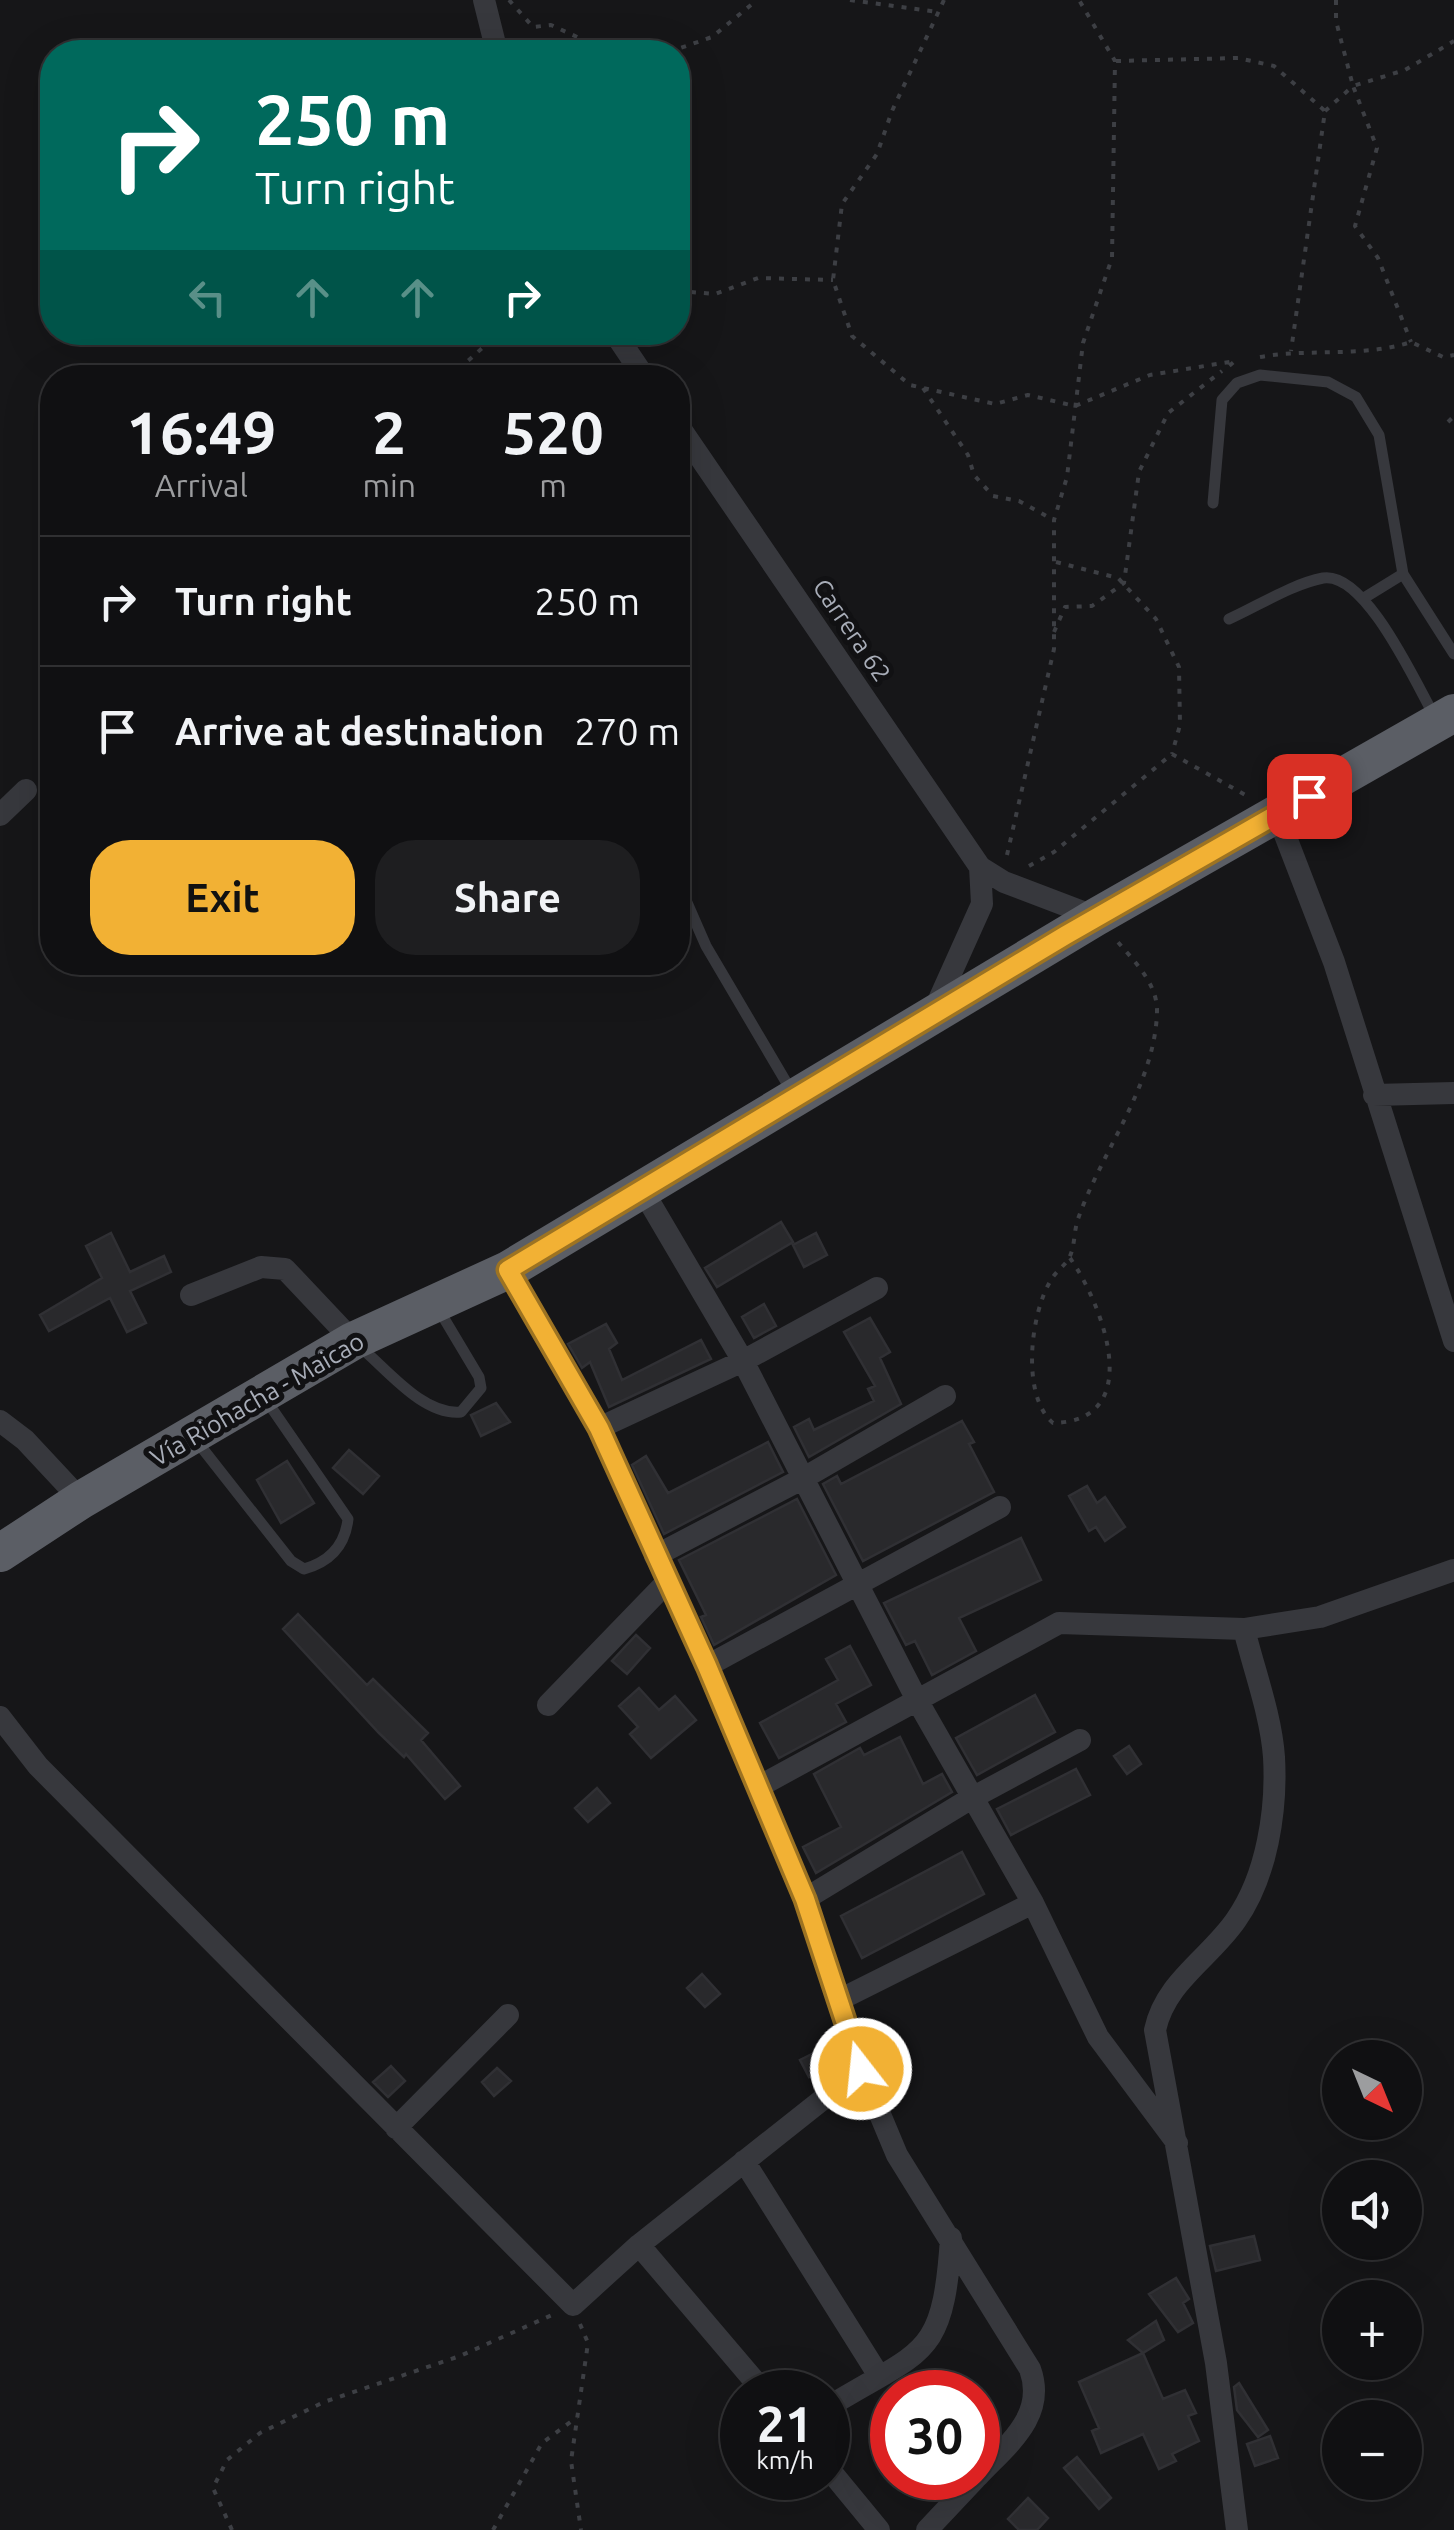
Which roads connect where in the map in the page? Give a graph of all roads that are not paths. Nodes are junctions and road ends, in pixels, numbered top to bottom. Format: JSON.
{"nodes":[{"id":1,"x":484,"y":0,"type":"edge"},
{"id":2,"x":494,"y":40,"type":"edge"},
{"id":3,"x":690,"y":443,"type":"edge"},
{"id":4,"x":1213,"y":503,"type":"dead end"},
{"id":5,"x":1403,"y":574,"type":"junction"},
{"id":6,"x":1364,"y":598,"type":"junction"},
{"id":7,"x":1229,"y":619,"type":"dead end"},
{"id":8,"x":1454,"y":654,"type":"edge"},
{"id":9,"x":1446,"y":717,"type":"edge"},
{"id":10,"x":26,"y":790,"type":"dead end"},
{"id":11,"x":1277,"y":814,"type":"junction"},
{"id":12,"x":0,"y":815,"type":"edge"},
{"id":13,"x":980,"y":867,"type":"junction"},
{"id":14,"x":690,"y":909,"type":"edge"},
{"id":15,"x":1096,"y":917,"type":"junction"},
{"id":16,"x":930,"y":1020,"type":"junction"},
{"id":17,"x":1454,"y":1093,"type":"edge"},
{"id":18,"x":1374,"y":1095,"type":"junction"},
{"id":19,"x":796,"y":1100,"type":"junction"},
{"id":20,"x":643,"y":1191,"type":"junction"},
{"id":21,"x":508,"y":1270,"type":"junction"},
{"id":22,"x":877,"y":1288,"type":"dead end"},
{"id":23,"x":191,"y":1295,"type":"dead end"},
{"id":24,"x":436,"y":1306,"type":"junction"},
{"id":25,"x":1454,"y":1340,"type":"edge"},
{"id":26,"x":353,"y":1341,"type":"junction"},
{"id":27,"x":743,"y":1361,"type":"junction"},
{"id":28,"x":262,"y":1395,"type":"junction"},
{"id":29,"x":945,"y":1396,"type":"dead end"},
{"id":30,"x":0,"y":1420,"type":"edge"},
{"id":31,"x":599,"y":1428,"type":"junction"},
{"id":32,"x":192,"y":1436,"type":"junction"},
{"id":33,"x":802,"y":1479,"type":"junction"},
{"id":34,"x":81,"y":1500,"type":"junction"},
{"id":35,"x":1000,"y":1506,"type":"dead end"},
{"id":36,"x":0,"y":1553,"type":"edge"},
{"id":37,"x":655,"y":1556,"type":"junction"},
{"id":38,"x":1454,"y":1570,"type":"edge"},
{"id":39,"x":667,"y":1582,"type":"junction"},
{"id":40,"x":858,"y":1582,"type":"junction"},
{"id":41,"x":1244,"y":1629,"type":"junction"},
{"id":42,"x":707,"y":1666,"type":"junction"},
{"id":43,"x":917,"y":1700,"type":"junction"},
{"id":44,"x":548,"y":1706,"type":"dead end"},
{"id":45,"x":0,"y":1717,"type":"edge"},
{"id":46,"x":1080,"y":1740,"type":"dead end"},
{"id":47,"x":758,"y":1786,"type":"junction"},
{"id":48,"x":970,"y":1799,"type":"junction"},
{"id":49,"x":805,"y":1899,"type":"junction"},
{"id":50,"x":1033,"y":1903,"type":"junction"},
{"id":51,"x":841,"y":1998,"type":"junction"},
{"id":52,"x":508,"y":2014,"type":"dead end"},
{"id":53,"x":861,"y":2069,"type":"junction"},
{"id":54,"x":396,"y":2128,"type":"junction"},
{"id":55,"x":1177,"y":2143,"type":"junction"},
{"id":56,"x":744,"y":2161,"type":"junction"},
{"id":57,"x":951,"y":2238,"type":"junction"},
{"id":58,"x":639,"y":2245,"type":"junction"},
{"id":59,"x":745,"y":2370,"type":"edge"},
{"id":60,"x":875,"y":2370,"type":"edge"},
{"id":61,"x":889,"y":2370,"type":"edge"},
{"id":62,"x":1000,"y":2453,"type":"edge"},
{"id":63,"x":850,"y":2494,"type":"edge"},
{"id":64,"x":955,"y":2500,"type":"edge"},
{"id":65,"x":880,"y":2530,"type":"edge"},
{"id":66,"x":926,"y":2530,"type":"edge"},
{"id":67,"x":1236,"y":2530,"type":"edge"}],
"edges":[{"from":1,"to":2,"type":"street"},
{"from":3,"to":13,"type":"street","name":"Carrera 62"},
{"from":4,"to":5,"type":"lane"},
{"from":5,"to":6,"type":"lane"},
{"from":5,"to":8,"type":"lane"},
{"from":6,"to":7,"type":"lane"},
{"from":6,"to":9,"type":"lane"},
{"from":9,"to":11,"type":"highway","name":"Vía Riohacha - Maicao"},
{"from":10,"to":12,"type":"street"},
{"from":11,"to":15,"type":"highway","name":"Vía Riohacha - Maicao"},
{"from":11,"to":18,"type":"street"},
{"from":13,"to":15,"type":"street","name":"Carrera 62"},
{"from":13,"to":16,"type":"street"},
{"from":14,"to":19,"type":"lane"},
{"from":15,"to":16,"type":"highway","name":"Vía Riohacha - Maicao"},
{"from":16,"to":19,"type":"highway","name":"Vía Riohacha - Maicao"},
{"from":17,"to":18,"type":"street"},
{"from":18,"to":25,"type":"street"},
{"from":19,"to":20,"type":"highway","name":"Vía Riohacha - Maicao"},
{"from":20,"to":21,"type":"highway","name":"Vía Riohacha - Maicao"},
{"from":20,"to":27,"type":"street"},
{"from":21,"to":24,"type":"highway","name":"Vía Riohacha - Maicao"},
{"from":21,"to":31,"type":"street"},
{"from":22,"to":27,"type":"street"},
{"from":23,"to":26,"type":"street"},
{"from":24,"to":26,"type":"highway","name":"Vía Riohacha - Maicao"},
{"from":24,"to":26,"type":"lane"},
{"from":26,"to":28,"type":"highway","name":"Vía Riohacha - Maicao"},
{"from":27,"to":31,"type":"street"},
{"from":27,"to":33,"type":"street"},
{"from":28,"to":32,"type":"highway","name":"Vía Riohacha - Maicao"},
{"from":28,"to":32,"type":"lane"},
{"from":29,"to":33,"type":"street"},
{"from":30,"to":34,"type":"street"},
{"from":31,"to":37,"type":"street"},
{"from":32,"to":34,"type":"highway","name":"Vía Riohacha - Maicao"},
{"from":33,"to":37,"type":"street"},
{"from":33,"to":40,"type":"street"},
{"from":34,"to":36,"type":"highway","name":"Vía Riohacha - Maicao"},
{"from":35,"to":40,"type":"street"},
{"from":37,"to":39,"type":"street"},
{"from":38,"to":41,"type":"street"},
{"from":39,"to":42,"type":"street"},
{"from":39,"to":44,"type":"street"},
{"from":40,"to":42,"type":"street"},
{"from":40,"to":43,"type":"street"},
{"from":41,"to":43,"type":"street"},
{"from":41,"to":55,"type":"street"},
{"from":42,"to":47,"type":"street"},
{"from":43,"to":47,"type":"street"},
{"from":43,"to":48,"type":"street"},
{"from":45,"to":54,"type":"street"},
{"from":46,"to":48,"type":"street"},
{"from":47,"to":49,"type":"street"},
{"from":48,"to":49,"type":"street"},
{"from":48,"to":50,"type":"street"},
{"from":49,"to":51,"type":"street"},
{"from":50,"to":51,"type":"street"},
{"from":50,"to":55,"type":"street"},
{"from":51,"to":53,"type":"street"},
{"from":52,"to":54,"type":"street"},
{"from":53,"to":56,"type":"street"},
{"from":53,"to":57,"type":"street"},
{"from":54,"to":58,"type":"street"},
{"from":55,"to":67,"type":"street"},
{"from":56,"to":58,"type":"street"},
{"from":56,"to":60,"type":"street"},
{"from":57,"to":61,"type":"street"},
{"from":57,"to":62,"type":"street"},
{"from":58,"to":59,"type":"street"},
{"from":63,"to":65,"type":"street"},
{"from":64,"to":66,"type":"street"}]}
